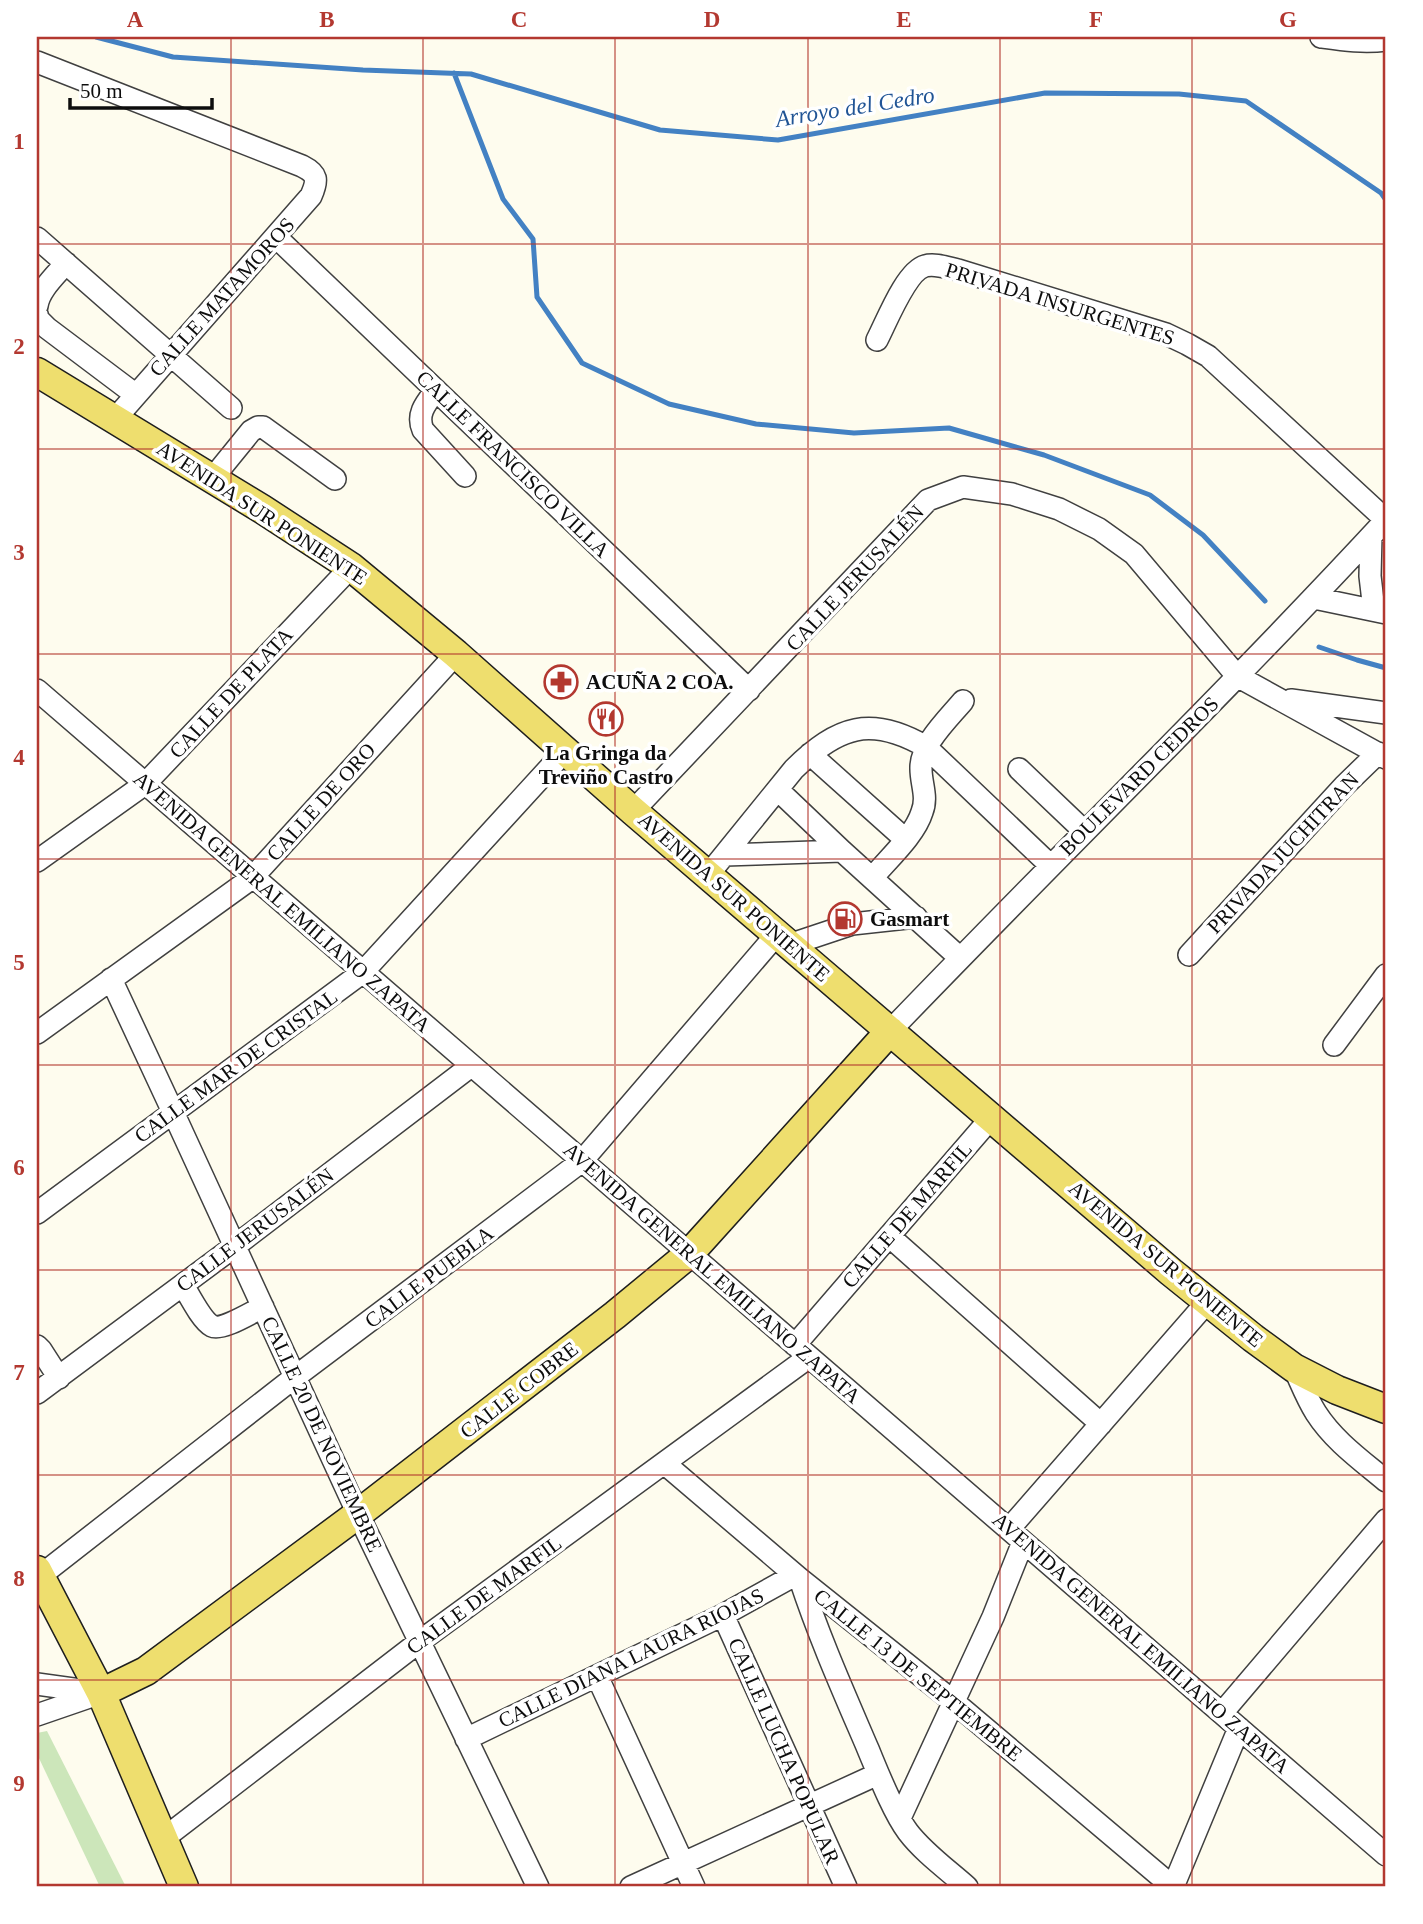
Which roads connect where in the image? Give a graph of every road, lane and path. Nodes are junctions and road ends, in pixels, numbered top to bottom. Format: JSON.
{"nodes":[{"id":1,"x":1321,"y":37,"type":"edge"},
{"id":2,"x":1386,"y":40,"type":"edge"},
{"id":3,"x":37,"y":62,"type":"edge"},
{"id":4,"x":276,"y":237,"type":"junction"},
{"id":5,"x":37,"y":238,"type":"edge"},
{"id":6,"x":66,"y":263,"type":"junction"},
{"id":7,"x":37,"y":306,"type":"edge"},
{"id":8,"x":37,"y":314,"type":"edge"},
{"id":9,"x":877,"y":340,"type":"dead end"},
{"id":10,"x":170,"y":354,"type":"junction"},
{"id":11,"x":37,"y":372,"type":"edge"},
{"id":12,"x":436,"y":390,"type":"junction"},
{"id":13,"x":136,"y":395,"type":"junction"},
{"id":14,"x":231,"y":408,"type":"dead end"},
{"id":15,"x":115,"y":419,"type":"junction"},
{"id":16,"x":465,"y":476,"type":"dead end"},
{"id":17,"x":212,"y":479,"type":"junction"},
{"id":18,"x":335,"y":479,"type":"dead end"},
{"id":19,"x":1386,"y":520,"type":"edge"},
{"id":20,"x":1371,"y":536,"type":"junction"},
{"id":21,"x":351,"y":567,"type":"junction"},
{"id":22,"x":1314,"y":598,"type":"junction"},
{"id":23,"x":1380,"y":612,"type":"edge"},
{"id":24,"x":456,"y":654,"type":"junction"},
{"id":25,"x":1237,"y":676,"type":"junction"},
{"id":26,"x":749,"y":690,"type":"junction"},
{"id":27,"x":37,"y":691,"type":"edge"},
{"id":28,"x":1278,"y":698,"type":"junction"},
{"id":29,"x":963,"y":701,"type":"dead end"},
{"id":30,"x":1386,"y":713,"type":"edge"},
{"id":31,"x":926,"y":747,"type":"junction"},
{"id":32,"x":566,"y":750,"type":"junction"},
{"id":33,"x":810,"y":754,"type":"junction"},
{"id":34,"x":1382,"y":756,"type":"edge"},
{"id":35,"x":1019,"y":769,"type":"dead end"},
{"id":36,"x":145,"y":784,"type":"junction"},
{"id":37,"x":778,"y":790,"type":"junction"},
{"id":38,"x":633,"y":811,"type":"junction"},
{"id":39,"x":1084,"y":831,"type":"junction"},
{"id":40,"x":905,"y":839,"type":"junction"},
{"id":41,"x":842,"y":851,"type":"junction"},
{"id":42,"x":37,"y":862,"type":"edge"},
{"id":43,"x":716,"y":865,"type":"junction"},
{"id":44,"x":1051,"y":866,"type":"junction"},
{"id":45,"x":873,"y":877,"type":"junction"},
{"id":46,"x":252,"y":878,"type":"junction"},
{"id":47,"x":916,"y":917,"type":"junction"},
{"id":48,"x":783,"y":939,"type":"junction"},
{"id":49,"x":1189,"y":955,"type":"dead end"},
{"id":50,"x":960,"y":958,"type":"junction"},
{"id":51,"x":363,"y":972,"type":"junction"},
{"id":52,"x":1386,"y":975,"type":"edge"},
{"id":53,"x":111,"y":979,"type":"junction"},
{"id":54,"x":890,"y":1031,"type":"junction"},
{"id":55,"x":37,"y":1033,"type":"edge"},
{"id":56,"x":1334,"y":1045,"type":"dead end"},
{"id":57,"x":471,"y":1066,"type":"junction"},
{"id":58,"x":173,"y":1112,"type":"junction"},
{"id":59,"x":991,"y":1118,"type":"junction"},
{"id":60,"x":582,"y":1161,"type":"junction"},
{"id":61,"x":37,"y":1213,"type":"edge"},
{"id":62,"x":889,"y":1236,"type":"junction"},
{"id":63,"x":235,"y":1246,"type":"junction"},
{"id":64,"x":689,"y":1254,"type":"junction"},
{"id":65,"x":183,"y":1285,"type":"junction"},
{"id":66,"x":1208,"y":1301,"type":"junction"},
{"id":67,"x":263,"y":1307,"type":"junction"},
{"id":68,"x":37,"y":1346,"type":"edge"},
{"id":69,"x":802,"y":1351,"type":"junction"},
{"id":70,"x":1294,"y":1368,"type":"junction"},
{"id":71,"x":295,"y":1377,"type":"junction"},
{"id":72,"x":59,"y":1378,"type":"junction"},
{"id":73,"x":37,"y":1394,"type":"edge"},
{"id":74,"x":1386,"y":1409,"type":"edge"},
{"id":75,"x":1101,"y":1424,"type":"junction"},
{"id":76,"x":664,"y":1463,"type":"junction"},
{"id":77,"x":1386,"y":1481,"type":"edge"},
{"id":78,"x":358,"y":1514,"type":"junction"},
{"id":79,"x":1386,"y":1520,"type":"edge"},
{"id":80,"x":1016,"y":1536,"type":"junction"},
{"id":81,"x":38,"y":1573,"type":"edge"},
{"id":82,"x":797,"y":1577,"type":"junction"},
{"id":83,"x":723,"y":1615,"type":"junction"},
{"id":84,"x":419,"y":1642,"type":"junction"},
{"id":85,"x":597,"y":1676,"type":"junction"},
{"id":86,"x":37,"y":1684,"type":"edge"},
{"id":87,"x":101,"y":1693,"type":"junction"},
{"id":88,"x":954,"y":1702,"type":"junction"},
{"id":89,"x":1222,"y":1713,"type":"junction"},
{"id":90,"x":37,"y":1715,"type":"edge"},
{"id":91,"x":1239,"y":1728,"type":"junction"},
{"id":92,"x":466,"y":1739,"type":"junction"},
{"id":93,"x":878,"y":1774,"type":"junction"},
{"id":94,"x":808,"y":1805,"type":"junction"},
{"id":95,"x":900,"y":1818,"type":"junction"},
{"id":96,"x":163,"y":1839,"type":"junction"},
{"id":97,"x":1386,"y":1855,"type":"edge"},
{"id":98,"x":682,"y":1863,"type":"junction"},
{"id":99,"x":184,"y":1887,"type":"edge"},
{"id":100,"x":538,"y":1887,"type":"edge"},
{"id":101,"x":631,"y":1887,"type":"edge"},
{"id":102,"x":694,"y":1887,"type":"edge"},
{"id":103,"x":846,"y":1887,"type":"edge"},
{"id":104,"x":967,"y":1887,"type":"edge"},
{"id":105,"x":1173,"y":1887,"type":"edge"}],
"edges":[{"from":1,"to":2,"type":"street"},
{"from":3,"to":4,"type":"street","name":"CALLE MATAMOROS"},
{"from":4,"to":10,"type":"street","name":"CALLE MATAMOROS"},
{"from":4,"to":12,"type":"street","name":"CALLE FRANCISCO VILLA"},
{"from":5,"to":6,"type":"street"},
{"from":6,"to":7,"type":"street"},
{"from":6,"to":10,"type":"street"},
{"from":8,"to":13,"type":"street"},
{"from":9,"to":19,"type":"street","name":"PRIVADA INSURGENTES"},
{"from":10,"to":13,"type":"street","name":"CALLE MATAMOROS"},
{"from":10,"to":14,"type":"street"},
{"from":11,"to":15,"type":"main road","name":"AVENIDA SUR PONIENTE"},
{"from":12,"to":16,"type":"street"},
{"from":12,"to":26,"type":"street","name":"CALLE FRANCISCO VILLA"},
{"from":13,"to":15,"type":"street","name":"CALLE MATAMOROS"},
{"from":15,"to":17,"type":"main road","name":"AVENIDA SUR PONIENTE"},
{"from":17,"to":18,"type":"street"},
{"from":17,"to":21,"type":"main road","name":"AVENIDA SUR PONIENTE"},
{"from":19,"to":20,"type":"street","name":"BOULEVARD CEDROS"},
{"from":20,"to":22,"type":"street","name":"BOULEVARD CEDROS"},
{"from":20,"to":23,"type":"street"},
{"from":21,"to":24,"type":"main road","name":"AVENIDA SUR PONIENTE"},
{"from":21,"to":36,"type":"street","name":"CALLE DE PLATA"},
{"from":22,"to":23,"type":"street"},
{"from":22,"to":25,"type":"street","name":"BOULEVARD CEDROS"},
{"from":24,"to":32,"type":"main road","name":"AVENIDA SUR PONIENTE"},
{"from":24,"to":46,"type":"street","name":"CALLE DE ORO"},
{"from":25,"to":26,"type":"street","name":"CALLE JERUSALÉN"},
{"from":25,"to":28,"type":"street"},
{"from":25,"to":39,"type":"street","name":"BOULEVARD CEDROS"},
{"from":26,"to":38,"type":"street","name":"CALLE JERUSALÉN"},
{"from":27,"to":36,"type":"street","name":"AVENIDA GENERAL EMILIANO ZAPATA"},
{"from":28,"to":30,"type":"street"},
{"from":28,"to":34,"type":"street"},
{"from":29,"to":31,"type":"street"},
{"from":31,"to":33,"type":"street"},
{"from":31,"to":40,"type":"street"},
{"from":31,"to":44,"type":"street"},
{"from":32,"to":38,"type":"main road","name":"AVENIDA SUR PONIENTE"},
{"from":32,"to":51,"type":"street","name":"CALLE MAR DE CRISTAL"},
{"from":33,"to":37,"type":"street"},
{"from":33,"to":40,"type":"street"},
{"from":34,"to":49,"type":"street","name":"PRIVADA JUCHITRAN"},
{"from":35,"to":39,"type":"street"},
{"from":36,"to":42,"type":"street","name":"CALLE DE PLATA"},
{"from":36,"to":46,"type":"street","name":"AVENIDA GENERAL EMILIANO ZAPATA"},
{"from":37,"to":41,"type":"street"},
{"from":37,"to":43,"type":"street"},
{"from":38,"to":43,"type":"main road","name":"AVENIDA SUR PONIENTE"},
{"from":39,"to":44,"type":"street","name":"BOULEVARD CEDROS"},
{"from":40,"to":45,"type":"street"},
{"from":41,"to":43,"type":"street"},
{"from":41,"to":45,"type":"street"},
{"from":43,"to":48,"type":"main road","name":"AVENIDA SUR PONIENTE"},
{"from":44,"to":50,"type":"street","name":"BOULEVARD CEDROS"},
{"from":45,"to":47,"type":"street"},
{"from":46,"to":51,"type":"street","name":"AVENIDA GENERAL EMILIANO ZAPATA"},
{"from":46,"to":53,"type":"street","name":"CALLE DE ORO"},
{"from":47,"to":48,"type":"street"},
{"from":47,"to":50,"type":"street"},
{"from":48,"to":54,"type":"main road","name":"AVENIDA SUR PONIENTE"},
{"from":48,"to":60,"type":"street","name":"CALLE PUEBLA"},
{"from":50,"to":54,"type":"street","name":"BOULEVARD CEDROS"},
{"from":51,"to":57,"type":"street","name":"AVENIDA GENERAL EMILIANO ZAPATA"},
{"from":51,"to":58,"type":"street","name":"CALLE MAR DE CRISTAL"},
{"from":52,"to":56,"type":"street"},
{"from":53,"to":55,"type":"street","name":"CALLE DE ORO"},
{"from":53,"to":58,"type":"street","name":"CALLE 20 DE NOVIEMBRE"},
{"from":54,"to":59,"type":"main road","name":"AVENIDA SUR PONIENTE"},
{"from":54,"to":64,"type":"main road","name":"CALLE COBRE"},
{"from":57,"to":60,"type":"street","name":"AVENIDA GENERAL EMILIANO ZAPATA"},
{"from":57,"to":63,"type":"street","name":"CALLE JERUSALÉN"},
{"from":58,"to":61,"type":"street","name":"CALLE MAR DE CRISTAL"},
{"from":58,"to":63,"type":"street","name":"CALLE 20 DE NOVIEMBRE"},
{"from":59,"to":62,"type":"street","name":"CALLE DE MARFIL"},
{"from":59,"to":66,"type":"main road","name":"AVENIDA SUR PONIENTE"},
{"from":60,"to":64,"type":"street","name":"AVENIDA GENERAL EMILIANO ZAPATA"},
{"from":60,"to":71,"type":"street","name":"CALLE PUEBLA"},
{"from":62,"to":69,"type":"street","name":"CALLE DE MARFIL"},
{"from":62,"to":75,"type":"street"},
{"from":63,"to":65,"type":"street","name":"CALLE JERUSALÉN"},
{"from":63,"to":67,"type":"street","name":"CALLE 20 DE NOVIEMBRE"},
{"from":64,"to":69,"type":"street","name":"AVENIDA GENERAL EMILIANO ZAPATA"},
{"from":64,"to":78,"type":"main road","name":"CALLE COBRE"},
{"from":65,"to":67,"type":"street"},
{"from":65,"to":72,"type":"street","name":"CALLE JERUSALÉN"},
{"from":66,"to":70,"type":"main road","name":"AVENIDA SUR PONIENTE"},
{"from":66,"to":75,"type":"street"},
{"from":67,"to":71,"type":"street","name":"CALLE 20 DE NOVIEMBRE"},
{"from":68,"to":72,"type":"street"},
{"from":69,"to":76,"type":"street","name":"CALLE DE MARFIL"},
{"from":69,"to":80,"type":"street","name":"AVENIDA GENERAL EMILIANO ZAPATA"},
{"from":70,"to":74,"type":"main road","name":"AVENIDA SUR PONIENTE"},
{"from":70,"to":77,"type":"street"},
{"from":71,"to":78,"type":"street","name":"CALLE 20 DE NOVIEMBRE"},
{"from":71,"to":81,"type":"street","name":"CALLE PUEBLA"},
{"from":72,"to":73,"type":"street","name":"CALLE JERUSALÉN"},
{"from":75,"to":80,"type":"street"},
{"from":76,"to":82,"type":"street","name":"CALLE 13 DE SEPTIEMBRE"},
{"from":76,"to":84,"type":"street","name":"CALLE DE MARFIL"},
{"from":78,"to":84,"type":"street","name":"CALLE 20 DE NOVIEMBRE"},
{"from":78,"to":87,"type":"main road","name":"CALLE COBRE"},
{"from":79,"to":89,"type":"street"},
{"from":80,"to":88,"type":"street"},
{"from":80,"to":89,"type":"street","name":"AVENIDA GENERAL EMILIANO ZAPATA"},
{"from":81,"to":87,"type":"main road"},
{"from":82,"to":83,"type":"street","name":"CALLE DIANA LAURA RIOJAS"},
{"from":82,"to":88,"type":"street","name":"CALLE 13 DE SEPTIEMBRE"},
{"from":82,"to":93,"type":"street"},
{"from":83,"to":85,"type":"street","name":"CALLE DIANA LAURA RIOJAS"},
{"from":83,"to":94,"type":"street","name":"CALLE LUCHA POPULAR"},
{"from":84,"to":92,"type":"street","name":"CALLE 20 DE NOVIEMBRE"},
{"from":84,"to":96,"type":"street","name":"CALLE DE MARFIL"},
{"from":85,"to":92,"type":"street","name":"CALLE DIANA LAURA RIOJAS"},
{"from":85,"to":98,"type":"street"},
{"from":86,"to":87,"type":"street"},
{"from":87,"to":90,"type":"street"},
{"from":87,"to":96,"type":"main road"},
{"from":88,"to":95,"type":"street"},
{"from":88,"to":105,"type":"street","name":"CALLE 13 DE SEPTIEMBRE"},
{"from":89,"to":91,"type":"street","name":"AVENIDA GENERAL EMILIANO ZAPATA"},
{"from":91,"to":97,"type":"street","name":"AVENIDA GENERAL EMILIANO ZAPATA"},
{"from":91,"to":105,"type":"street"},
{"from":92,"to":100,"type":"street","name":"CALLE 20 DE NOVIEMBRE"},
{"from":93,"to":94,"type":"street"},
{"from":93,"to":95,"type":"street"},
{"from":94,"to":98,"type":"street"},
{"from":94,"to":103,"type":"street","name":"CALLE LUCHA POPULAR"},
{"from":95,"to":104,"type":"street"},
{"from":96,"to":99,"type":"main road"},
{"from":98,"to":101,"type":"street"},
{"from":98,"to":102,"type":"street"}]}
